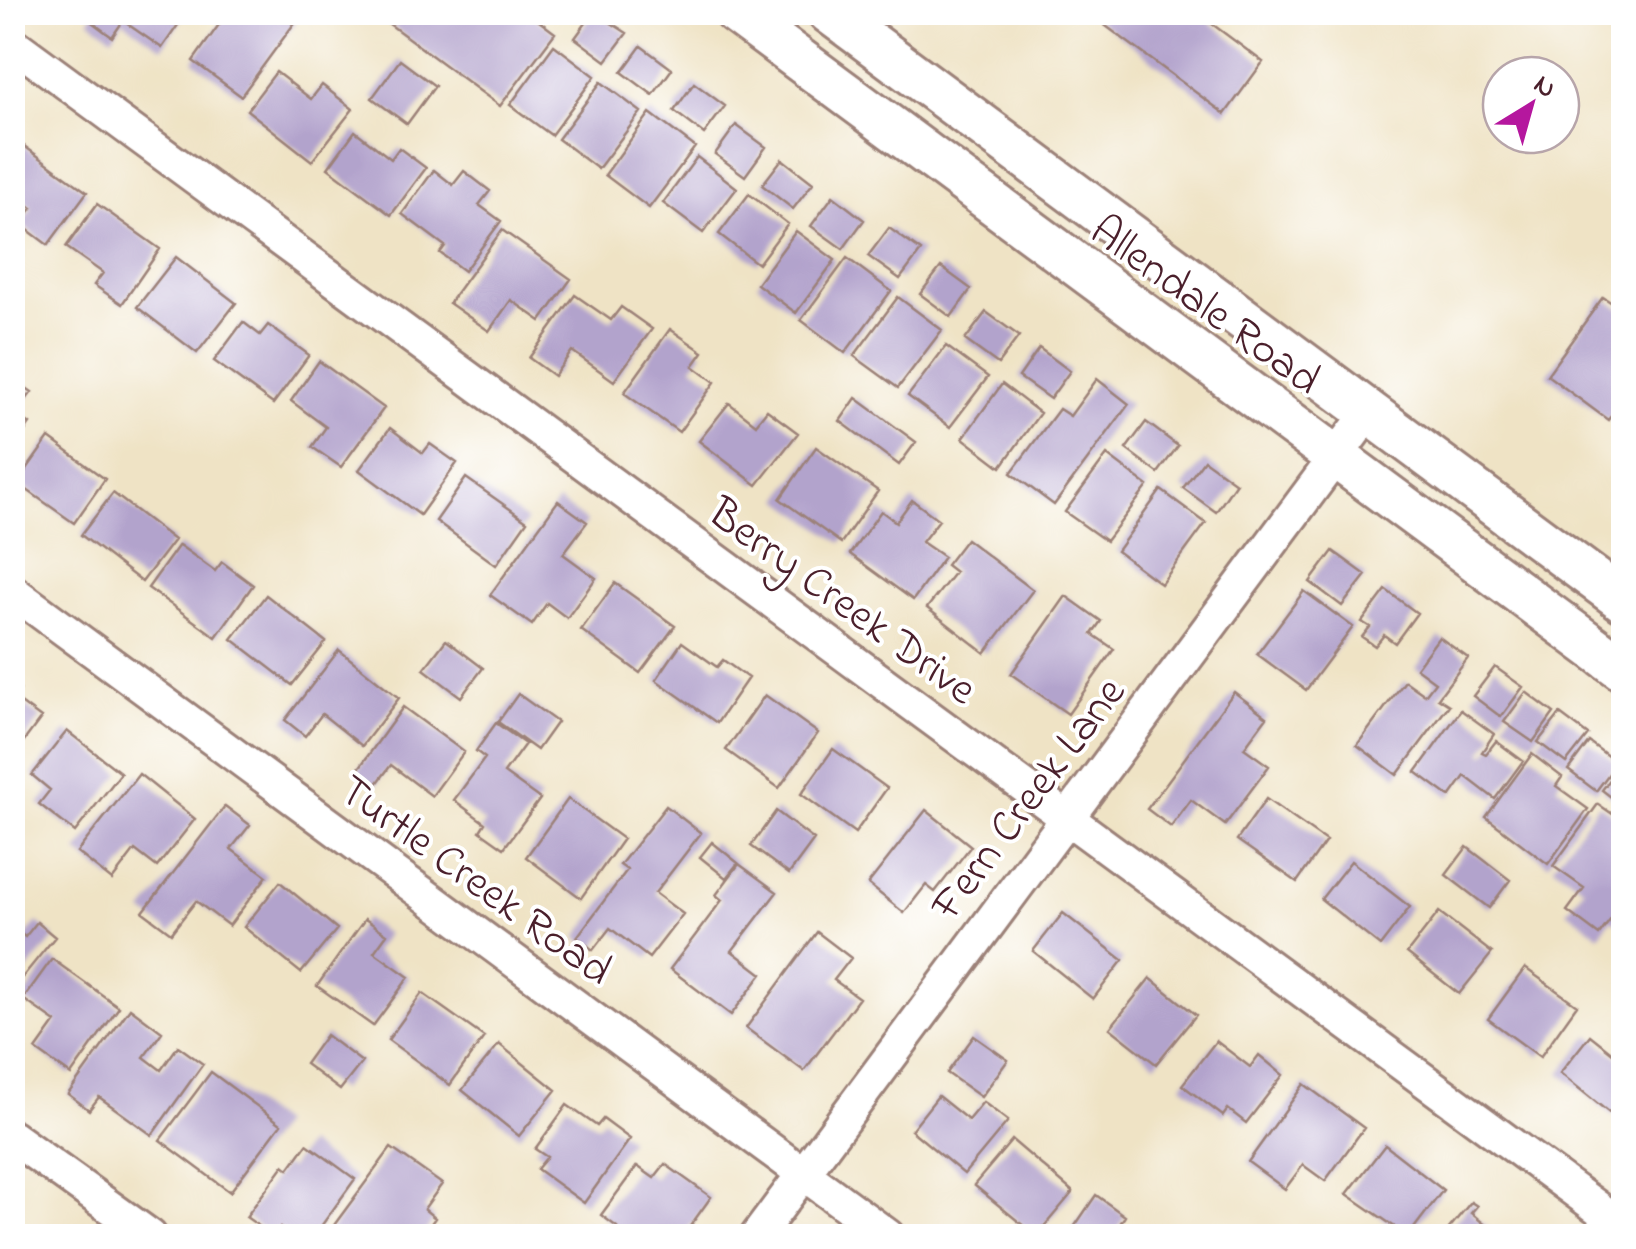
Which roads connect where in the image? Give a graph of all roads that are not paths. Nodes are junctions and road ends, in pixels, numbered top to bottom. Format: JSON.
{"nodes":[{"id":1,"x":734,"y":12,"type":"edge"},
{"id":2,"x":829,"y":12,"type":"edge"},
{"id":3,"x":12,"y":42,"type":"edge"},
{"id":4,"x":1055,"y":182,"type":"junction"},
{"id":5,"x":1020,"y":228,"type":"junction"},
{"id":6,"x":1369,"y":412,"type":"junction"},
{"id":7,"x":1335,"y":458,"type":"junction"},
{"id":8,"x":12,"y":591,"type":"edge"},
{"id":9,"x":1624,"y":600,"type":"edge"},
{"id":10,"x":1624,"y":670,"type":"edge"},
{"id":11,"x":1066,"y":818,"type":"junction"},
{"id":12,"x":12,"y":1136,"type":"edge"},
{"id":13,"x":803,"y":1174,"type":"junction"},
{"id":14,"x":1624,"y":1227,"type":"edge"},
{"id":15,"x":150,"y":1236,"type":"edge"},
{"id":16,"x":757,"y":1236,"type":"edge"},
{"id":17,"x":888,"y":1236,"type":"edge"}],
"edges":[{"from":1,"to":5,"type":"main road","name":"Allendale Road"},
{"from":2,"to":4,"type":"main road","name":"Allendale Road"},
{"from":3,"to":11,"type":"street","name":"Berry Creek Drive"},
{"from":4,"to":5,"type":"main road"},
{"from":4,"to":6,"type":"main road","name":"Allendale Road"},
{"from":5,"to":7,"type":"main road","name":"Allendale Road"},
{"from":6,"to":7,"type":"street","name":"Fern Creek Lane"},
{"from":6,"to":9,"type":"main road","name":"Allendale Road"},
{"from":7,"to":10,"type":"main road","name":"Allendale Road"},
{"from":7,"to":11,"type":"street","name":"Fern Creek Lane"},
{"from":8,"to":13,"type":"street","name":"Turtle Creek Road"},
{"from":11,"to":13,"type":"street","name":"Fern Creek Lane"},
{"from":11,"to":14,"type":"street","name":"Berry Creek Drive"},
{"from":12,"to":15,"type":"street"},
{"from":13,"to":16,"type":"street","name":"Fern Creek Lane"},
{"from":13,"to":17,"type":"street","name":"Turtle Creek Road"}]}
